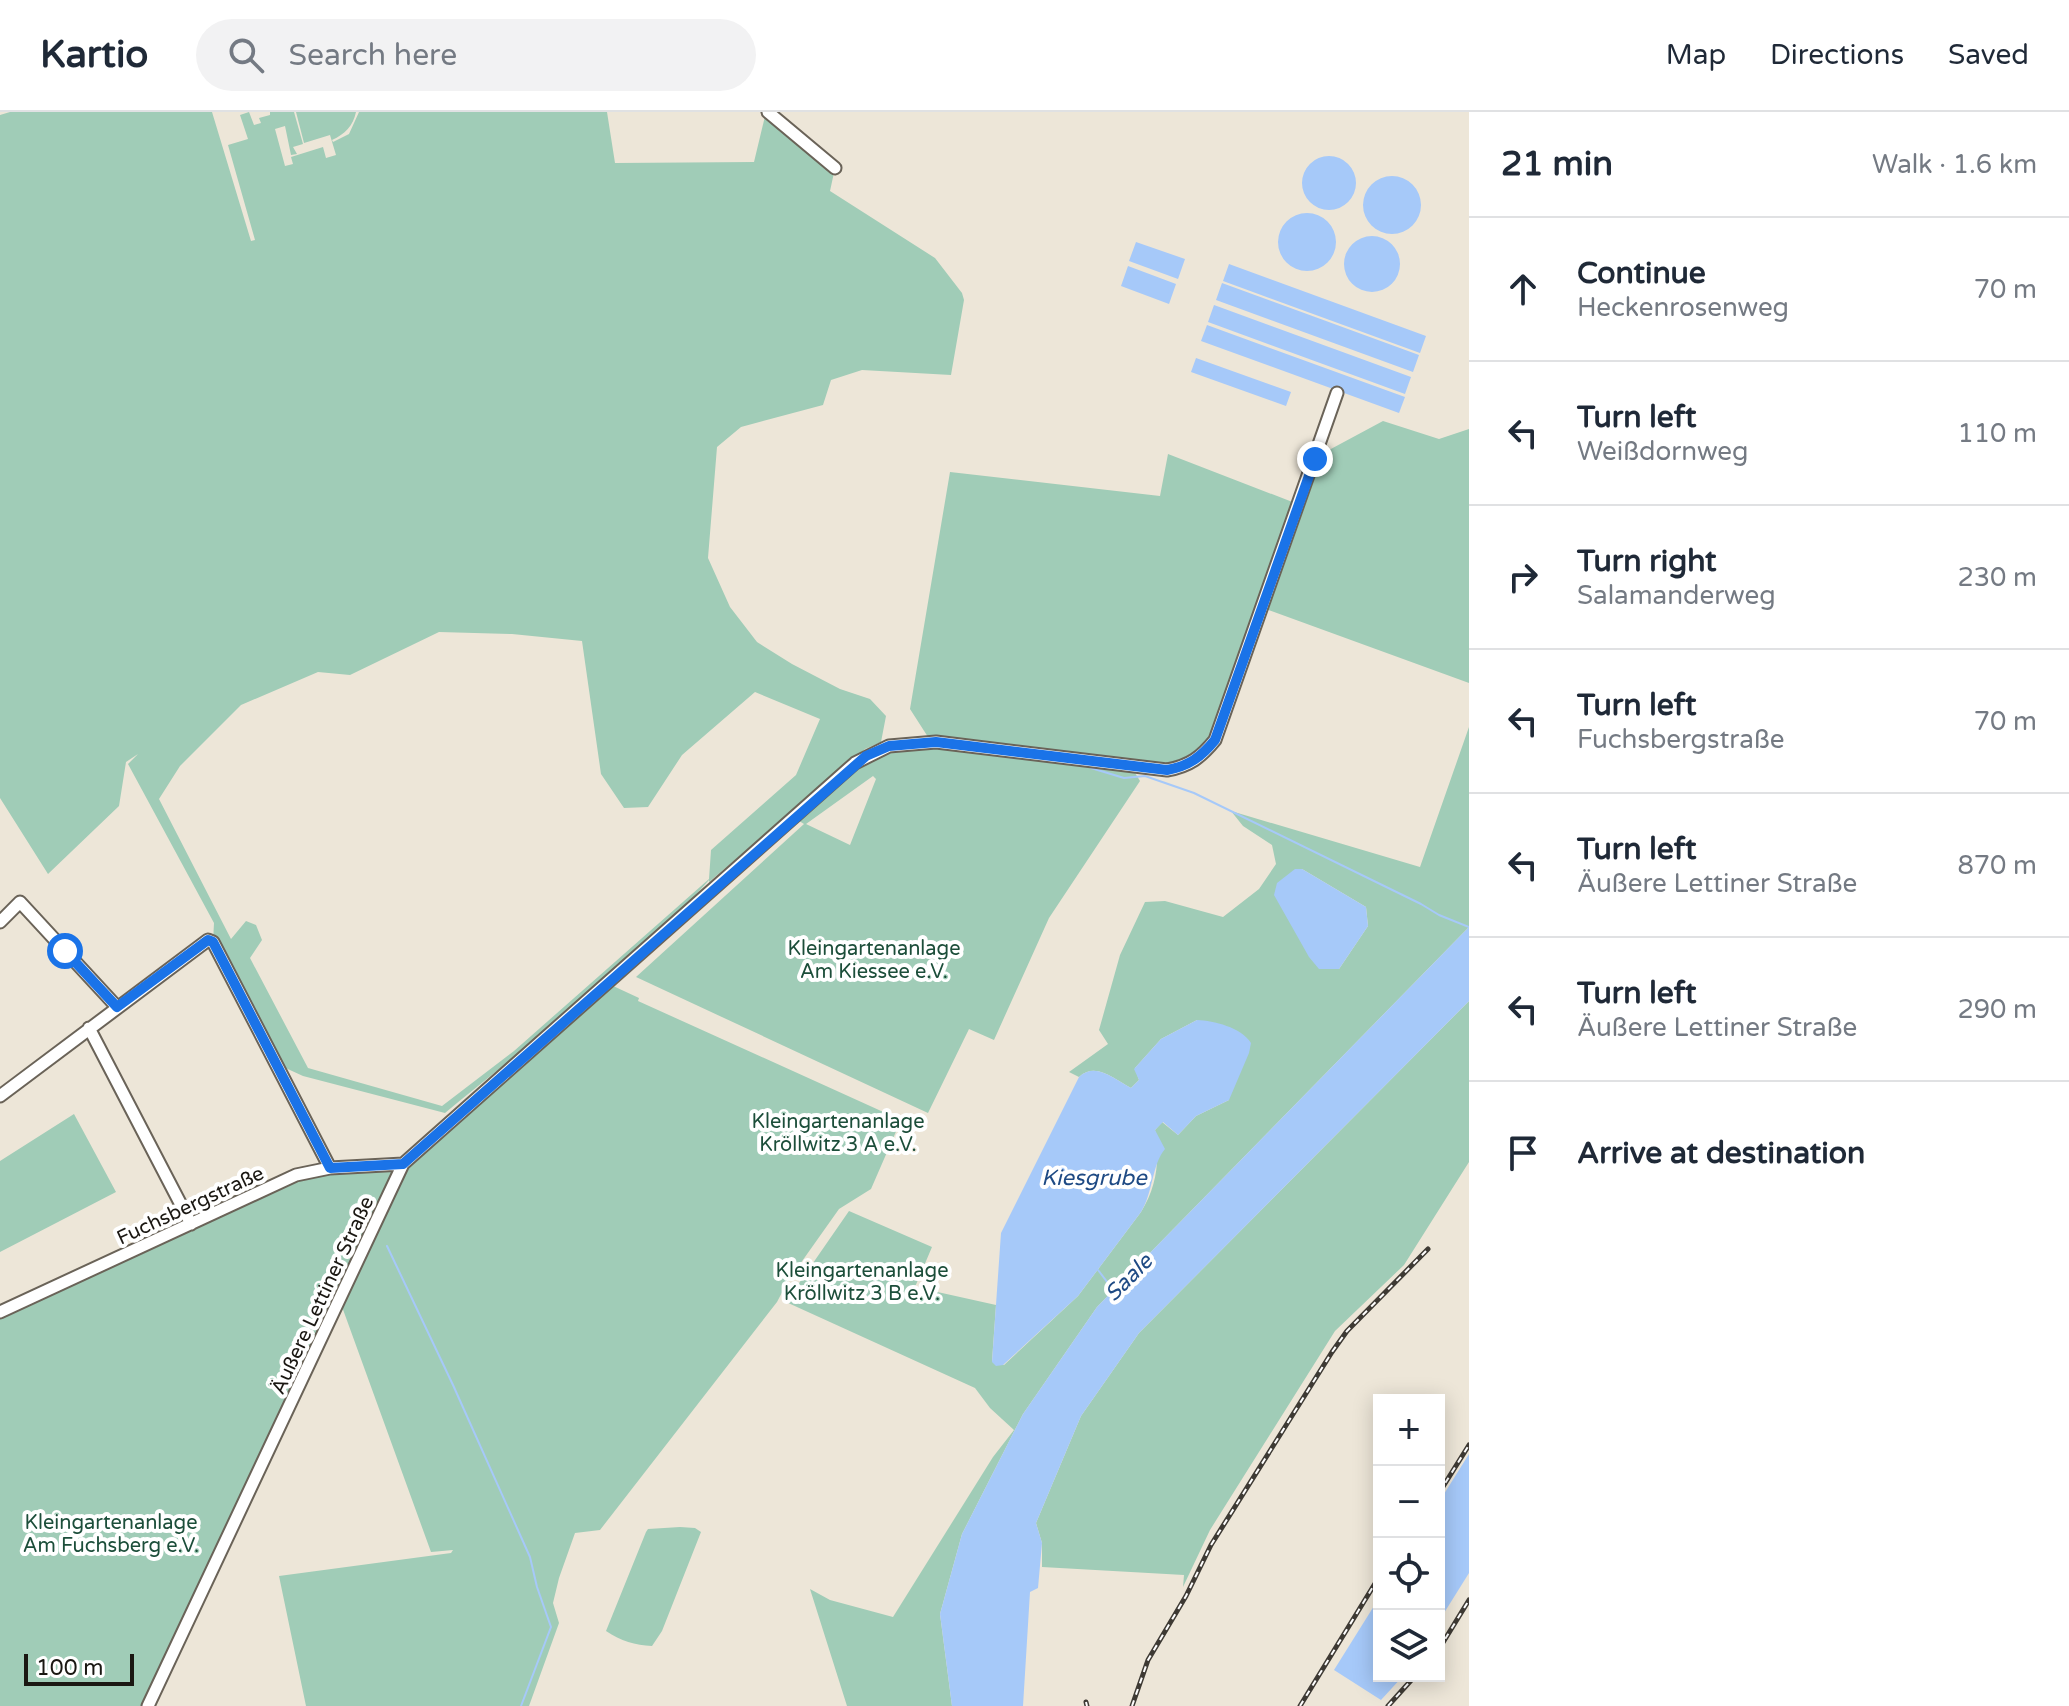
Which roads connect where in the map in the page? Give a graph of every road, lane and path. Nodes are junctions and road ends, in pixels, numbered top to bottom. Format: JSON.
{"nodes":[{"id":1,"x":768,"y":112,"type":"edge"},
{"id":2,"x":835,"y":168,"type":"dead end"},
{"id":3,"x":1337,"y":393,"type":"dead end"},
{"id":4,"x":0,"y":922,"type":"edge"},
{"id":5,"x":117,"y":1007,"type":"junction"},
{"id":6,"x":89,"y":1028,"type":"junction"},
{"id":7,"x":0,"y":1096,"type":"edge"},
{"id":8,"x":403,"y":1164,"type":"junction"},
{"id":9,"x":330,"y":1168,"type":"junction"},
{"id":10,"x":191,"y":1224,"type":"junction"},
{"id":11,"x":0,"y":1312,"type":"edge"},
{"id":12,"x":148,"y":1706,"type":"edge"}],
"edges":[{"from":1,"to":2,"type":"street"},
{"from":3,"to":8,"type":"street","name":"Äußere Lettiner Straße"},
{"from":4,"to":5,"type":"street"},
{"from":5,"to":6,"type":"street"},
{"from":5,"to":9,"type":"street"},
{"from":6,"to":7,"type":"street"},
{"from":6,"to":10,"type":"street"},
{"from":8,"to":9,"type":"street","name":"Fuchsbergstraße"},
{"from":8,"to":12,"type":"street","name":"Äußere Lettiner Straße"},
{"from":9,"to":10,"type":"street","name":"Fuchsbergstraße"},
{"from":10,"to":11,"type":"street","name":"Fuchsbergstraße"}]}
